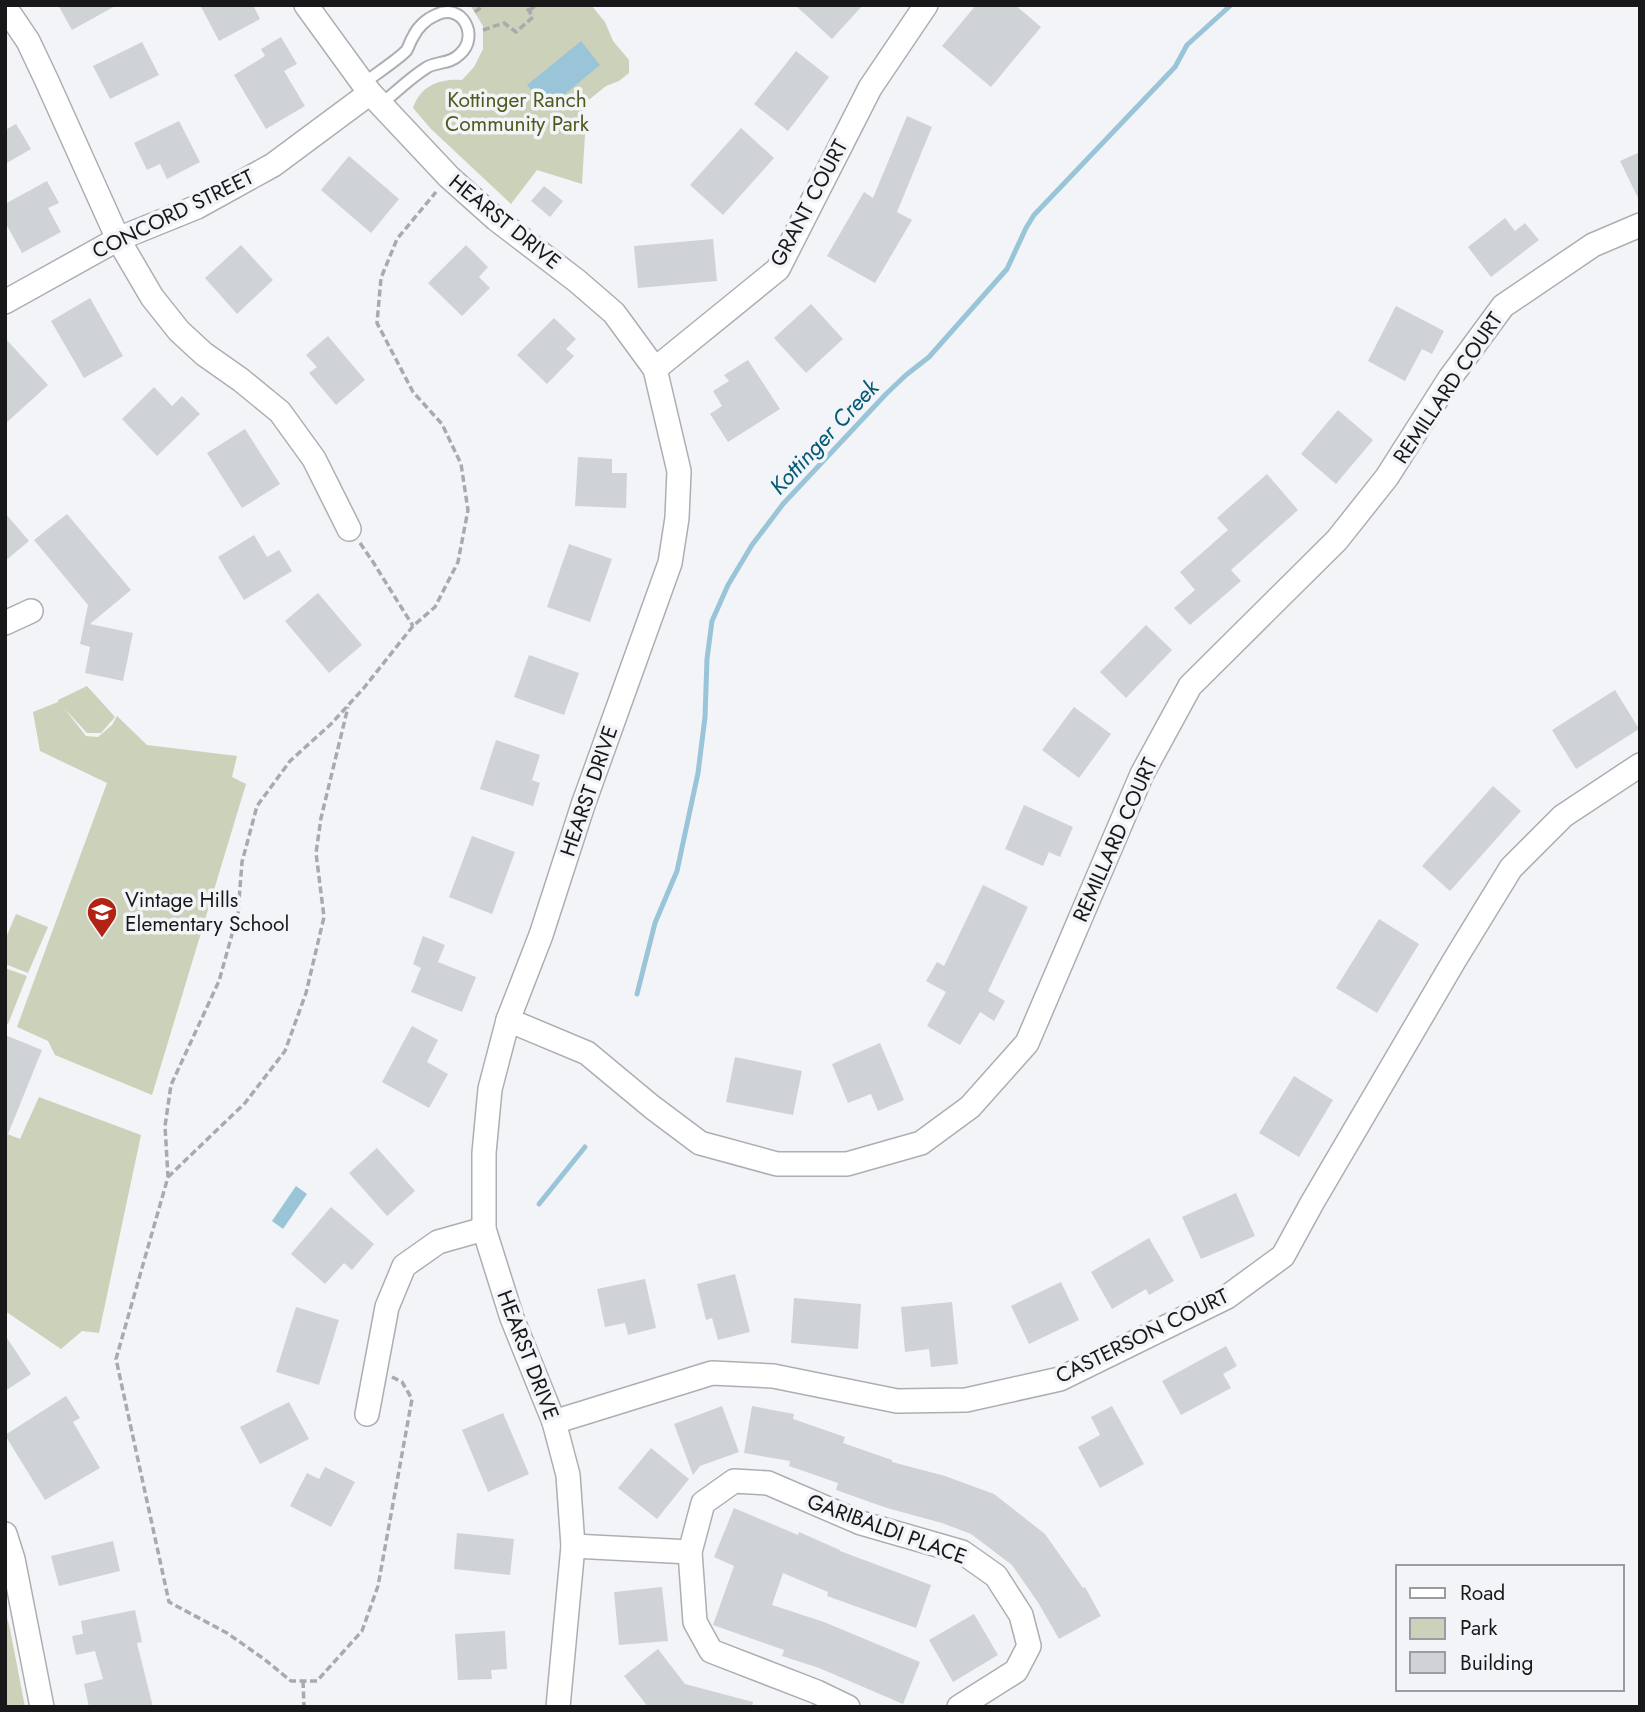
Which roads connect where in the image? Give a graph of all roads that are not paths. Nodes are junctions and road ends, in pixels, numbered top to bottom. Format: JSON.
{"nodes":[{"id":1,"x":306,"y":5,"type":"edge"},
{"id":2,"x":926,"y":5,"type":"edge"},
{"id":3,"x":5,"y":7,"type":"edge"},
{"id":4,"x":371,"y":94,"type":"junction"},
{"id":5,"x":1640,"y":225,"type":"edge"},
{"id":6,"x":118,"y":239,"type":"junction"},
{"id":7,"x":5,"y":302,"type":"edge"},
{"id":8,"x":655,"y":369,"type":"junction"},
{"id":9,"x":349,"y":529,"type":"road end"},
{"id":10,"x":31,"y":611,"type":"dead end"},
{"id":11,"x":5,"y":623,"type":"edge"},
{"id":12,"x":1640,"y":765,"type":"edge"},
{"id":13,"x":508,"y":1020,"type":"junction"},
{"id":14,"x":484,"y":1229,"type":"junction"},
{"id":15,"x":367,"y":1413,"type":"dead end"},
{"id":16,"x":554,"y":1422,"type":"junction"},
{"id":17,"x":5,"y":1534,"type":"edge"},
{"id":18,"x":573,"y":1546,"type":"junction"},
{"id":19,"x":690,"y":1552,"type":"junction"},
{"id":20,"x":41,"y":1707,"type":"edge"},
{"id":21,"x":558,"y":1707,"type":"edge"},
{"id":22,"x":848,"y":1707,"type":"edge"},
{"id":23,"x":960,"y":1707,"type":"edge"}],
"edges":[{"from":1,"to":4,"type":"street","name":"HEARST DRIVE"},
{"from":2,"to":8,"type":"street","name":"GRANT COURT"},
{"from":3,"to":6,"type":"street"},
{"from":4,"to":4,"type":"lane"},
{"from":4,"to":6,"type":"street","name":"CONCORD STREET"},
{"from":4,"to":8,"type":"street","name":"HEARST DRIVE"},
{"from":5,"to":13,"type":"street","name":"REMILLARD COURT"},
{"from":6,"to":7,"type":"street","name":"CONCORD STREET"},
{"from":6,"to":9,"type":"street"},
{"from":8,"to":13,"type":"street","name":"HEARST DRIVE"},
{"from":10,"to":11,"type":"street"},
{"from":12,"to":16,"type":"street","name":"CASTERSON COURT"},
{"from":13,"to":14,"type":"street","name":"HEARST DRIVE"},
{"from":14,"to":15,"type":"street"},
{"from":14,"to":16,"type":"street","name":"HEARST DRIVE"},
{"from":16,"to":18,"type":"street","name":"HEARST DRIVE"},
{"from":17,"to":20,"type":"street"},
{"from":18,"to":19,"type":"street"},
{"from":18,"to":21,"type":"street","name":"HEARST DRIVE"},
{"from":19,"to":22,"type":"street","name":"GARIBALDI PLACE"},
{"from":19,"to":23,"type":"street","name":"GARIBALDI PLACE"}]}
